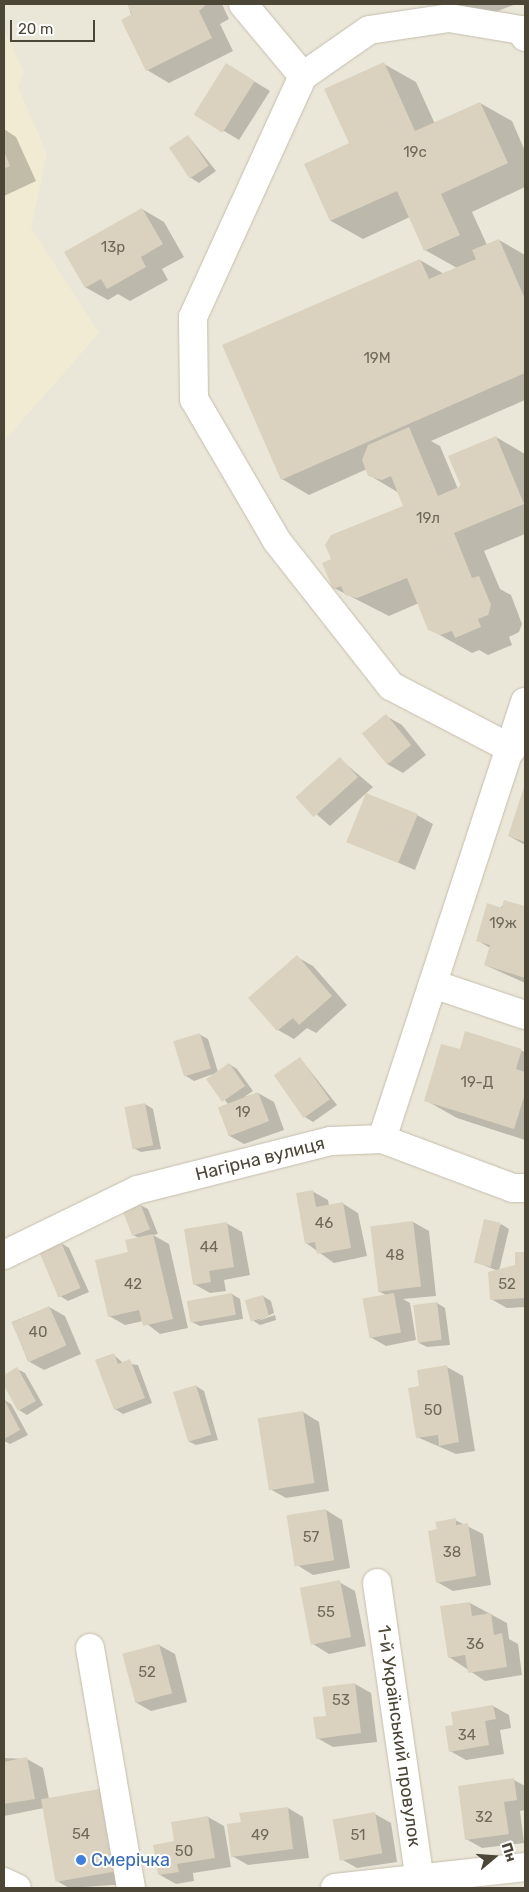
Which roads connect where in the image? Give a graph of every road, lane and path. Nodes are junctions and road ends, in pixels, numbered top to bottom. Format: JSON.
{"nodes":[{"id":1,"x":243,"y":4,"type":"edge"},
{"id":2,"x":525,"y":37,"type":"edge"},
{"id":3,"x":303,"y":76,"type":"junction"},
{"id":4,"x":525,"y":702,"type":"edge"},
{"id":5,"x":512,"y":749,"type":"junction"},
{"id":6,"x":434,"y":984,"type":"junction"},
{"id":7,"x":525,"y":1015,"type":"edge"},
{"id":8,"x":382,"y":1139,"type":"junction"},
{"id":9,"x":525,"y":1188,"type":"edge"},
{"id":10,"x":4,"y":1256,"type":"edge"},
{"id":11,"x":377,"y":1583,"type":"dead end"},
{"id":12,"x":90,"y":1648,"type":"dead end"},
{"id":13,"x":525,"y":1867,"type":"edge"},
{"id":14,"x":4,"y":1882,"type":"edge"},
{"id":15,"x":421,"y":1884,"type":"edge"},
{"id":16,"x":17,"y":1888,"type":"edge"},
{"id":17,"x":131,"y":1888,"type":"edge"},
{"id":18,"x":335,"y":1888,"type":"edge"}],
"edges":[{"from":1,"to":3,"type":"street"},
{"from":2,"to":3,"type":"street"},
{"from":3,"to":5,"type":"street"},
{"from":4,"to":5,"type":"street"},
{"from":5,"to":6,"type":"street"},
{"from":6,"to":7,"type":"street"},
{"from":6,"to":8,"type":"street"},
{"from":8,"to":9,"type":"street","name":"Нагірна вулиця"},
{"from":8,"to":10,"type":"street","name":"Нагірна вулиця"},
{"from":11,"to":15,"type":"street","name":"1-й Український провулок"},
{"from":12,"to":17,"type":"street"},
{"from":13,"to":15,"type":"street"},
{"from":14,"to":16,"type":"street"},
{"from":15,"to":18,"type":"street"}]}
